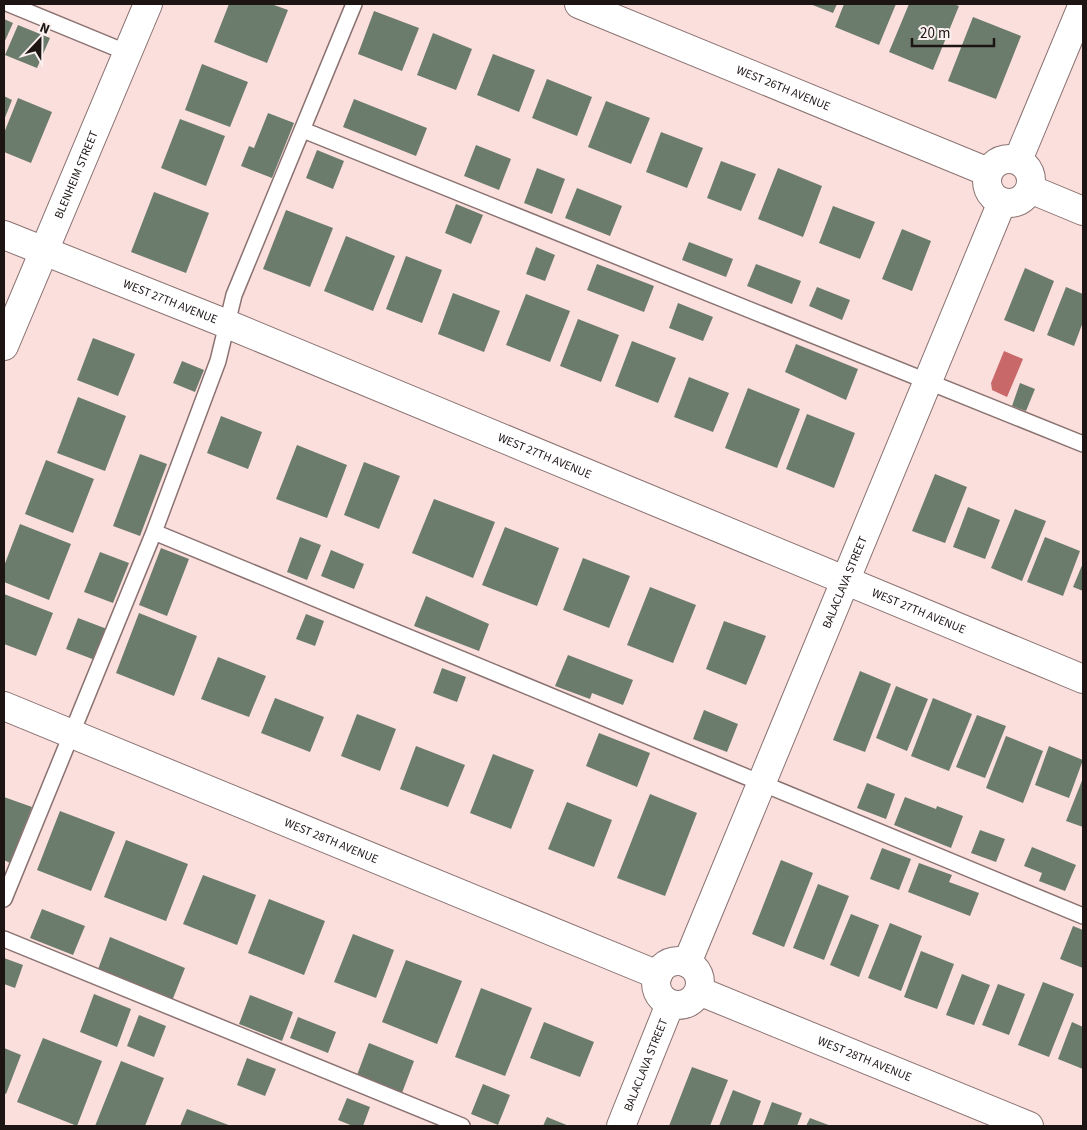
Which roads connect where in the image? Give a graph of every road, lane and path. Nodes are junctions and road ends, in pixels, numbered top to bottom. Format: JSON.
{"nodes":[{"id":1,"x":9,"y":4,"type":"edge"},
{"id":2,"x":148,"y":4,"type":"edge"},
{"id":3,"x":354,"y":4,"type":"edge"},
{"id":4,"x":579,"y":4,"type":"edge"},
{"id":5,"x":1083,"y":4,"type":"edge"},
{"id":6,"x":128,"y":53,"type":"junction"},
{"id":7,"x":303,"y":130,"type":"junction"},
{"id":8,"x":1018,"y":160,"type":"junction"},
{"id":9,"x":988,"y":172,"type":"junction"},
{"id":10,"x":1030,"y":189,"type":"junction"},
{"id":11,"x":1002,"y":202,"type":"junction"},
{"id":12,"x":1083,"y":211,"type":"edge"},
{"id":13,"x":4,"y":235,"type":"edge"},
{"id":14,"x":42,"y":251,"type":"junction"},
{"id":15,"x":227,"y":324,"type":"junction"},
{"id":16,"x":4,"y":346,"type":"edge"},
{"id":17,"x":928,"y":380,"type":"junction"},
{"id":18,"x":1083,"y":444,"type":"edge"},
{"id":19,"x":154,"y":532,"type":"junction"},
{"id":20,"x":844,"y":581,"type":"junction"},
{"id":21,"x":1083,"y":679,"type":"edge"},
{"id":22,"x":4,"y":706,"type":"edge"},
{"id":23,"x":71,"y":733,"type":"junction"},
{"id":24,"x":761,"y":784,"type":"junction"},
{"id":25,"x":4,"y":899,"type":"edge"},
{"id":26,"x":1083,"y":916,"type":"edge"},
{"id":27,"x":4,"y":939,"type":"edge"},
{"id":28,"x":687,"y":962,"type":"junction"},
{"id":29,"x":658,"y":975,"type":"junction"},
{"id":30,"x":699,"y":991,"type":"junction"},
{"id":31,"x":670,"y":1004,"type":"junction"},
{"id":32,"x":462,"y":1126,"type":"edge"},
{"id":33,"x":620,"y":1126,"type":"edge"},
{"id":34,"x":1029,"y":1126,"type":"edge"}],
"edges":[{"from":1,"to":6,"type":"lane"},
{"from":2,"to":6,"type":"street","name":"BLENHEIM STREET"},
{"from":3,"to":7,"type":"lane"},
{"from":4,"to":9,"type":"street","name":"WEST 26TH AVENUE"},
{"from":5,"to":8,"type":"street"},
{"from":6,"to":14,"type":"street","name":"BLENHEIM STREET"},
{"from":7,"to":15,"type":"lane"},
{"from":7,"to":17,"type":"lane"},
{"from":8,"to":9,"type":"street"},
{"from":8,"to":10,"type":"street"},
{"from":9,"to":11,"type":"street"},
{"from":10,"to":11,"type":"street"},
{"from":10,"to":12,"type":"street"},
{"from":11,"to":17,"type":"street","name":"BALACLAVA STREET"},
{"from":13,"to":14,"type":"street","name":"WEST 27TH AVENUE"},
{"from":14,"to":15,"type":"street","name":"WEST 27TH AVENUE"},
{"from":14,"to":16,"type":"street","name":"BLENHEIM STREET"},
{"from":15,"to":19,"type":"lane"},
{"from":15,"to":20,"type":"street","name":"WEST 27TH AVENUE"},
{"from":17,"to":18,"type":"lane"},
{"from":17,"to":20,"type":"street","name":"BALACLAVA STREET"},
{"from":19,"to":23,"type":"lane"},
{"from":19,"to":24,"type":"lane"},
{"from":20,"to":21,"type":"street","name":"WEST 27TH AVENUE"},
{"from":20,"to":24,"type":"street","name":"BALACLAVA STREET"},
{"from":22,"to":23,"type":"street","name":"WEST 28TH AVENUE"},
{"from":23,"to":25,"type":"lane"},
{"from":23,"to":29,"type":"street","name":"WEST 28TH AVENUE"},
{"from":24,"to":26,"type":"lane"},
{"from":24,"to":28,"type":"street","name":"BALACLAVA STREET"},
{"from":27,"to":32,"type":"lane"},
{"from":28,"to":29,"type":"street"},
{"from":28,"to":30,"type":"street"},
{"from":29,"to":31,"type":"street"},
{"from":30,"to":31,"type":"street"},
{"from":30,"to":34,"type":"street","name":"WEST 28TH AVENUE"},
{"from":31,"to":33,"type":"street","name":"BALACLAVA STREET"}]}
